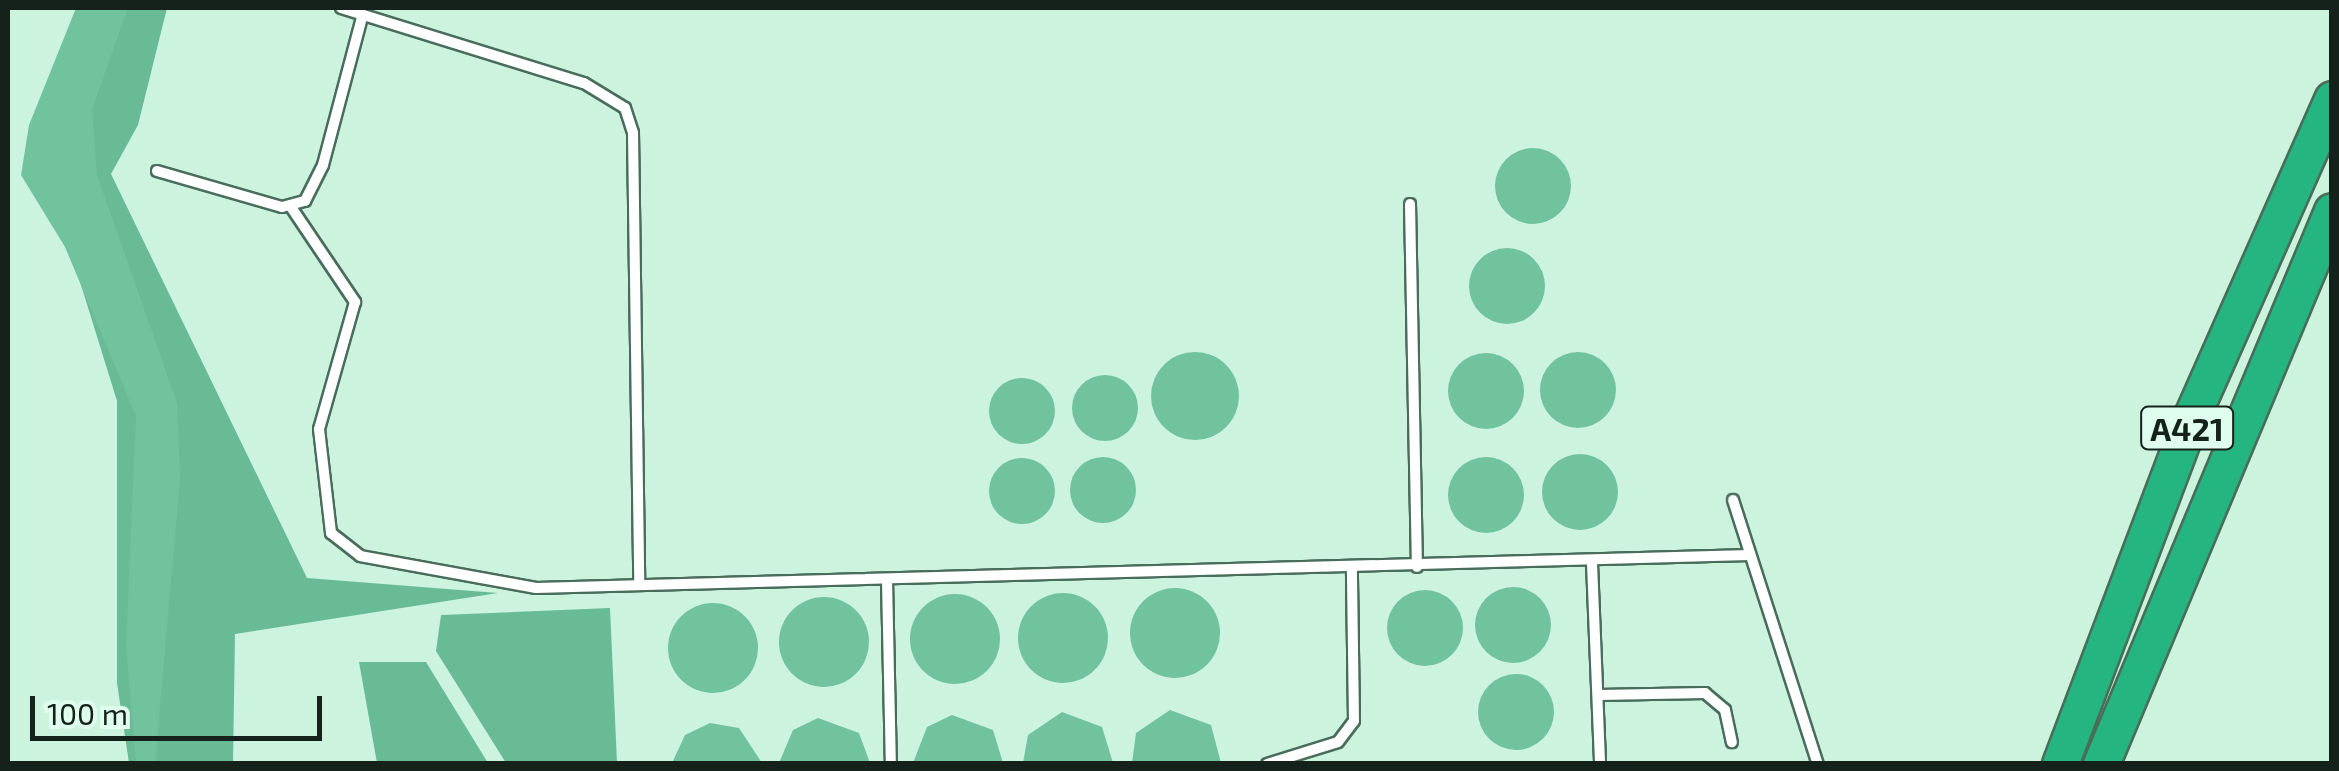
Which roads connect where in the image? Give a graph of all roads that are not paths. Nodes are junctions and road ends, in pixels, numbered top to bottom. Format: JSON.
{"nodes":[{"id":1,"x":341,"y":8,"type":"edge"},
{"id":2,"x":362,"y":18,"type":"junction"},
{"id":3,"x":2332,"y":100,"type":"edge"},
{"id":4,"x":157,"y":171,"type":"dead end"},
{"id":5,"x":1410,"y":204,"type":"dead end"},
{"id":6,"x":292,"y":207,"type":"junction"},
{"id":7,"x":2332,"y":211,"type":"edge"},
{"id":8,"x":1733,"y":500,"type":"dead end"},
{"id":9,"x":1750,"y":555,"type":"junction"},
{"id":10,"x":1592,"y":563,"type":"junction"},
{"id":11,"x":1417,"y":567,"type":"junction"},
{"id":12,"x":1352,"y":570,"type":"junction"},
{"id":13,"x":887,"y":580,"type":"junction"},
{"id":14,"x":639,"y":584,"type":"junction"},
{"id":15,"x":1599,"y":695,"type":"junction"},
{"id":16,"x":1732,"y":742,"type":"dead end"},
{"id":17,"x":891,"y":764,"type":"edge"},
{"id":18,"x":1267,"y":764,"type":"edge"},
{"id":19,"x":1600,"y":764,"type":"edge"},
{"id":20,"x":1818,"y":764,"type":"edge"},
{"id":21,"x":2060,"y":764,"type":"edge"},
{"id":22,"x":2101,"y":764,"type":"edge"}],
"edges":[{"from":1,"to":2,"type":"lane"},
{"from":2,"to":6,"type":"lane"},
{"from":2,"to":14,"type":"lane"},
{"from":3,"to":21,"type":"highway","number":"A421"},
{"from":4,"to":6,"type":"lane"},
{"from":5,"to":11,"type":"lane"},
{"from":6,"to":14,"type":"lane"},
{"from":7,"to":22,"type":"highway","number":"A421"},
{"from":8,"to":9,"type":"lane"},
{"from":9,"to":10,"type":"lane"},
{"from":9,"to":20,"type":"lane"},
{"from":10,"to":11,"type":"lane"},
{"from":10,"to":15,"type":"lane"},
{"from":11,"to":12,"type":"lane"},
{"from":12,"to":13,"type":"lane"},
{"from":12,"to":18,"type":"lane"},
{"from":13,"to":14,"type":"lane"},
{"from":13,"to":17,"type":"lane"},
{"from":15,"to":16,"type":"lane"},
{"from":15,"to":19,"type":"lane"}]}
